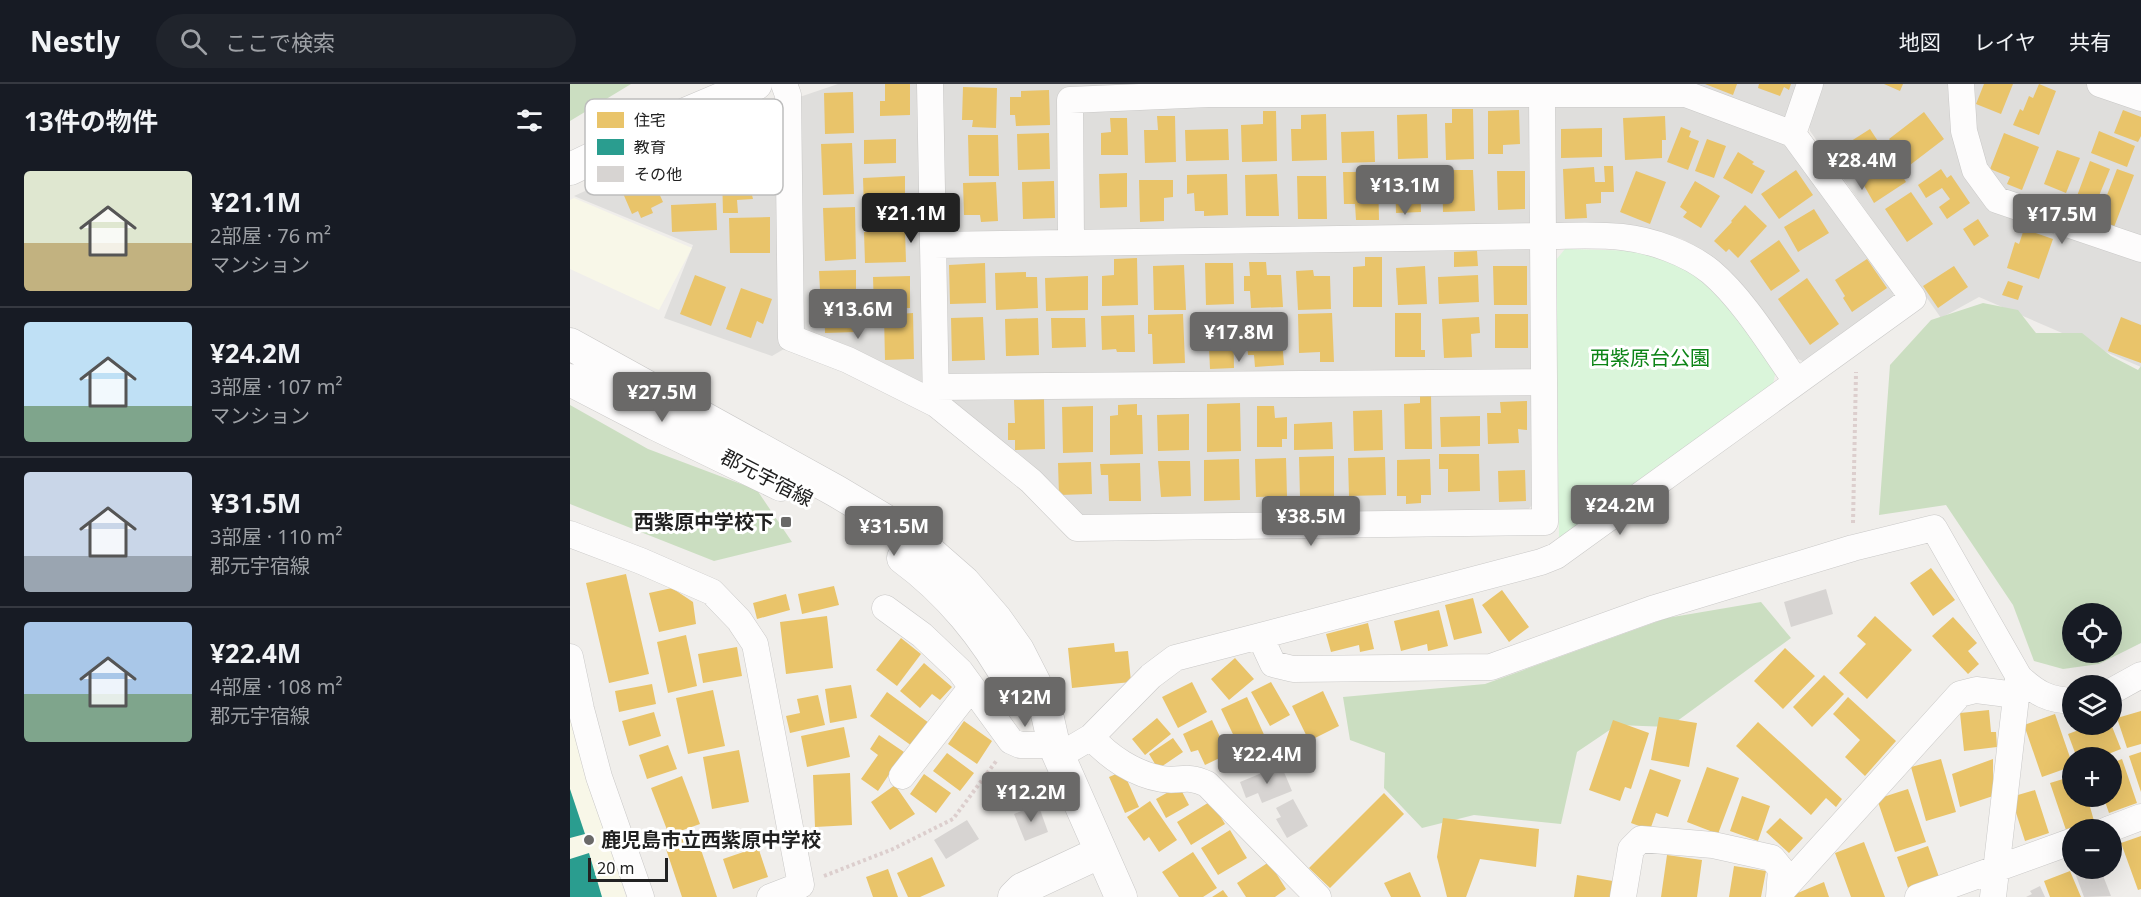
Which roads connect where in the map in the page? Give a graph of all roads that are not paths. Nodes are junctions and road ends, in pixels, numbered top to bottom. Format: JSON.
{"nodes":[{"id":1,"x":756,"y":84,"type":"edge"},
{"id":2,"x":784,"y":84,"type":"edge"},
{"id":3,"x":930,"y":84,"type":"edge"},
{"id":4,"x":1810,"y":84,"type":"edge"},
{"id":5,"x":1961,"y":84,"type":"edge"},
{"id":6,"x":2100,"y":84,"type":"edge"},
{"id":7,"x":1209,"y":89,"type":"edge"},
{"id":8,"x":1542,"y":94,"type":"junction"},
{"id":9,"x":2141,"y":98,"type":"edge"},
{"id":10,"x":720,"y":99,"type":"edge"},
{"id":11,"x":1793,"y":134,"type":"junction"},
{"id":12,"x":585,"y":162,"type":"edge"},
{"id":13,"x":570,"y":169,"type":"edge"},
{"id":14,"x":1543,"y":236,"type":"junction"},
{"id":15,"x":1071,"y":242,"type":"junction"},
{"id":16,"x":933,"y":244,"type":"junction"},
{"id":17,"x":2141,"y":249,"type":"edge"},
{"id":18,"x":570,"y":344,"type":"edge"},
{"id":19,"x":570,"y":380,"type":"edge"},
{"id":20,"x":1796,"y":381,"type":"junction"},
{"id":21,"x":1544,"y":382,"type":"junction"},
{"id":22,"x":935,"y":395,"type":"junction"},
{"id":23,"x":570,"y":534,"type":"edge"},
{"id":24,"x":885,"y":608,"type":"dead end"},
{"id":25,"x":1260,"y":636,"type":"junction"},
{"id":26,"x":570,"y":657,"type":"edge"},
{"id":27,"x":2141,"y":675,"type":"edge"},
{"id":28,"x":2122,"y":685,"type":"edge"},
{"id":29,"x":2017,"y":686,"type":"junction"},
{"id":30,"x":971,"y":688,"type":"junction"},
{"id":31,"x":2062,"y":701,"type":"edge"},
{"id":32,"x":1091,"y":737,"type":"junction"},
{"id":33,"x":1056,"y":751,"type":"junction"},
{"id":34,"x":902,"y":776,"type":"dead end"},
{"id":35,"x":2141,"y":817,"type":"edge"},
{"id":36,"x":2122,"y":824,"type":"edge"},
{"id":37,"x":2062,"y":846,"type":"edge"},
{"id":38,"x":1101,"y":852,"type":"junction"},
{"id":39,"x":1996,"y":869,"type":"junction"},
{"id":40,"x":1779,"y":895,"type":"edge"},
{"id":41,"x":641,"y":897,"type":"edge"},
{"id":42,"x":770,"y":897,"type":"edge"},
{"id":43,"x":1014,"y":897,"type":"edge"},
{"id":44,"x":1121,"y":897,"type":"edge"},
{"id":45,"x":1318,"y":897,"type":"edge"},
{"id":46,"x":1623,"y":897,"type":"edge"},
{"id":47,"x":1918,"y":897,"type":"edge"},
{"id":48,"x":1993,"y":897,"type":"edge"}],
"edges":[{"from":1,"to":10,"type":"street"},
{"from":2,"to":22,"type":"street"},
{"from":3,"to":16,"type":"street"},
{"from":4,"to":11,"type":"street"},
{"from":5,"to":17,"type":"street"},
{"from":6,"to":9,"type":"street"},
{"from":7,"to":8,"type":"street"},
{"from":7,"to":15,"type":"street"},
{"from":8,"to":11,"type":"street"},
{"from":8,"to":14,"type":"street"},
{"from":11,"to":20,"type":"street"},
{"from":12,"to":13,"type":"street"},
{"from":14,"to":15,"type":"street"},
{"from":14,"to":20,"type":"street"},
{"from":14,"to":21,"type":"street"},
{"from":15,"to":16,"type":"street"},
{"from":16,"to":22,"type":"street"},
{"from":18,"to":33,"type":"street","name":"郡元宇宿線"},
{"from":19,"to":33,"type":"street","name":"郡元宇宿線"},
{"from":20,"to":25,"type":"street"},
{"from":21,"to":22,"type":"street"},
{"from":21,"to":22,"type":"street"},
{"from":23,"to":42,"type":"street"},
{"from":24,"to":30,"type":"street"},
{"from":25,"to":29,"type":"street"},
{"from":25,"to":32,"type":"street"},
{"from":26,"to":41,"type":"street"},
{"from":27,"to":28,"type":"street"},
{"from":29,"to":31,"type":"street"},
{"from":29,"to":39,"type":"street"},
{"from":29,"to":40,"type":"street"},
{"from":30,"to":33,"type":"street"},
{"from":30,"to":34,"type":"street"},
{"from":32,"to":33,"type":"street"},
{"from":32,"to":45,"type":"street"},
{"from":33,"to":38,"type":"street","name":"郡元宇宿線"},
{"from":35,"to":36,"type":"street"},
{"from":37,"to":39,"type":"street"},
{"from":38,"to":43,"type":"street"},
{"from":38,"to":44,"type":"street","name":"郡元宇宿線"},
{"from":39,"to":47,"type":"street"},
{"from":39,"to":48,"type":"street"},
{"from":40,"to":46,"type":"street"}]}
